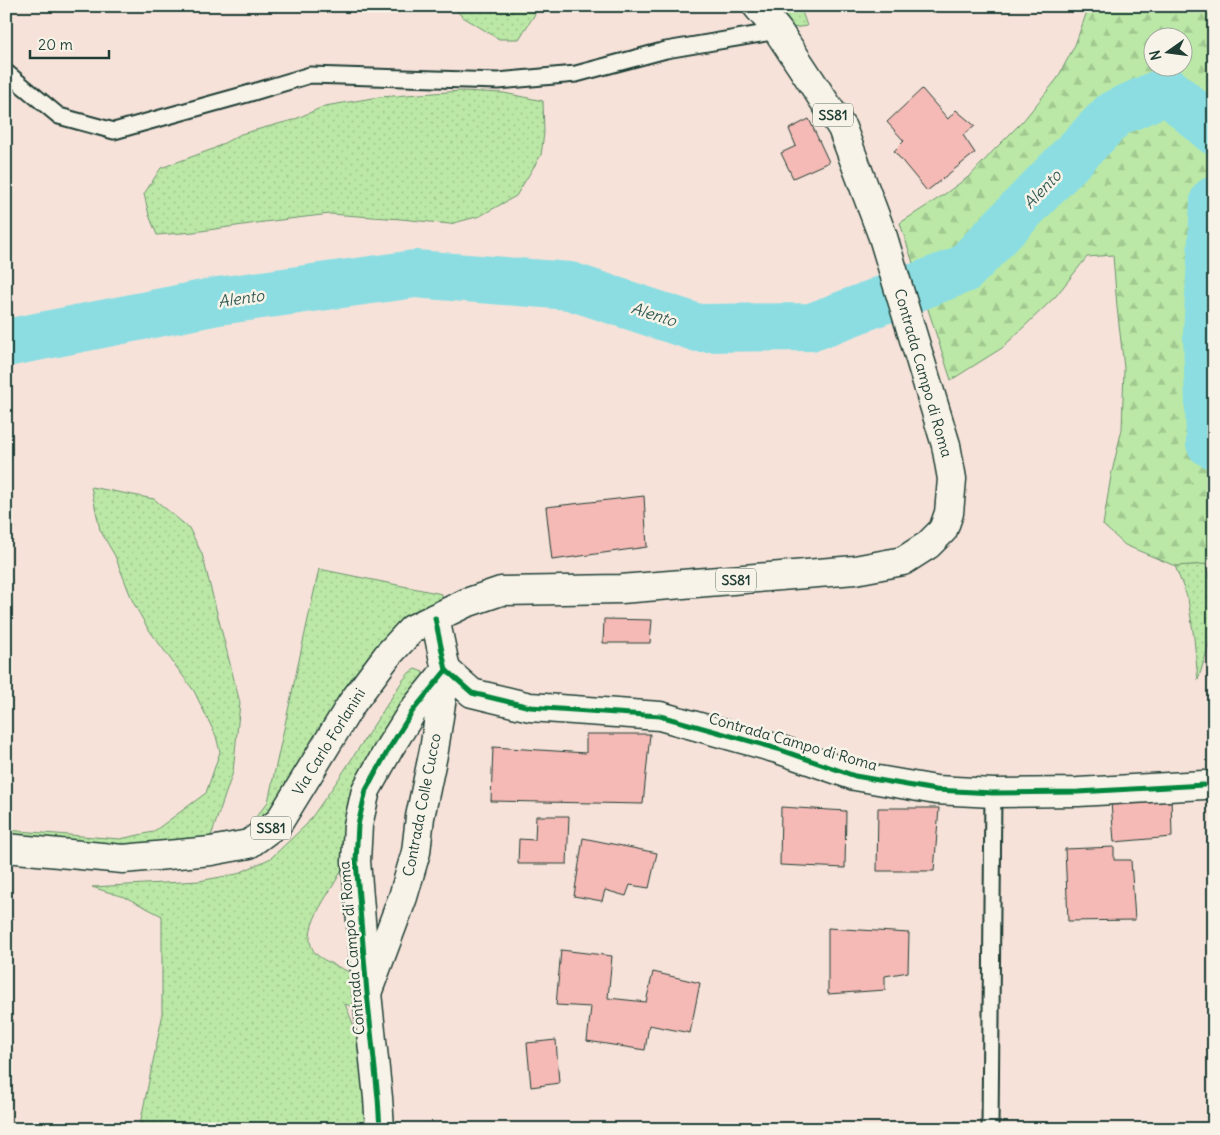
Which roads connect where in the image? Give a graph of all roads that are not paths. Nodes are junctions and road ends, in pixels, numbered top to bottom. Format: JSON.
{"nodes":[{"id":1,"x":757,"y":6,"type":"edge"},
{"id":2,"x":778,"y":32,"type":"junction"},
{"id":3,"x":6,"y":72,"type":"edge"},
{"id":4,"x":435,"y":618,"type":"junction"},
{"id":5,"x":446,"y":670,"type":"junction"},
{"id":6,"x":1204,"y":785,"type":"dead end"},
{"id":7,"x":993,"y":793,"type":"junction"},
{"id":8,"x":6,"y":848,"type":"edge"},
{"id":9,"x":367,"y":993,"type":"junction"},
{"id":10,"x":380,"y":1129,"type":"edge"},
{"id":11,"x":990,"y":1129,"type":"edge"}],
"edges":[{"from":1,"to":2,"type":"street","number":"SS81"},
{"from":2,"to":3,"type":"lane"},
{"from":2,"to":4,"type":"street","name":"Contrada Campo di Roma","number":"SS81"},
{"from":4,"to":5,"type":"street"},
{"from":4,"to":8,"type":"street","name":"Via Carlo Forlanini","number":"SS81"},
{"from":5,"to":7,"type":"street","name":"Contrada Campo di Roma"},
{"from":5,"to":9,"type":"street","name":"Contrada Colle Cucco"},
{"from":5,"to":9,"type":"street","name":"Contrada Campo di Roma"},
{"from":6,"to":7,"type":"street","name":"Contrada Campo di Roma"},
{"from":7,"to":11,"type":"lane"},
{"from":9,"to":10,"type":"street","name":"Contrada Campo di Roma"}]}
